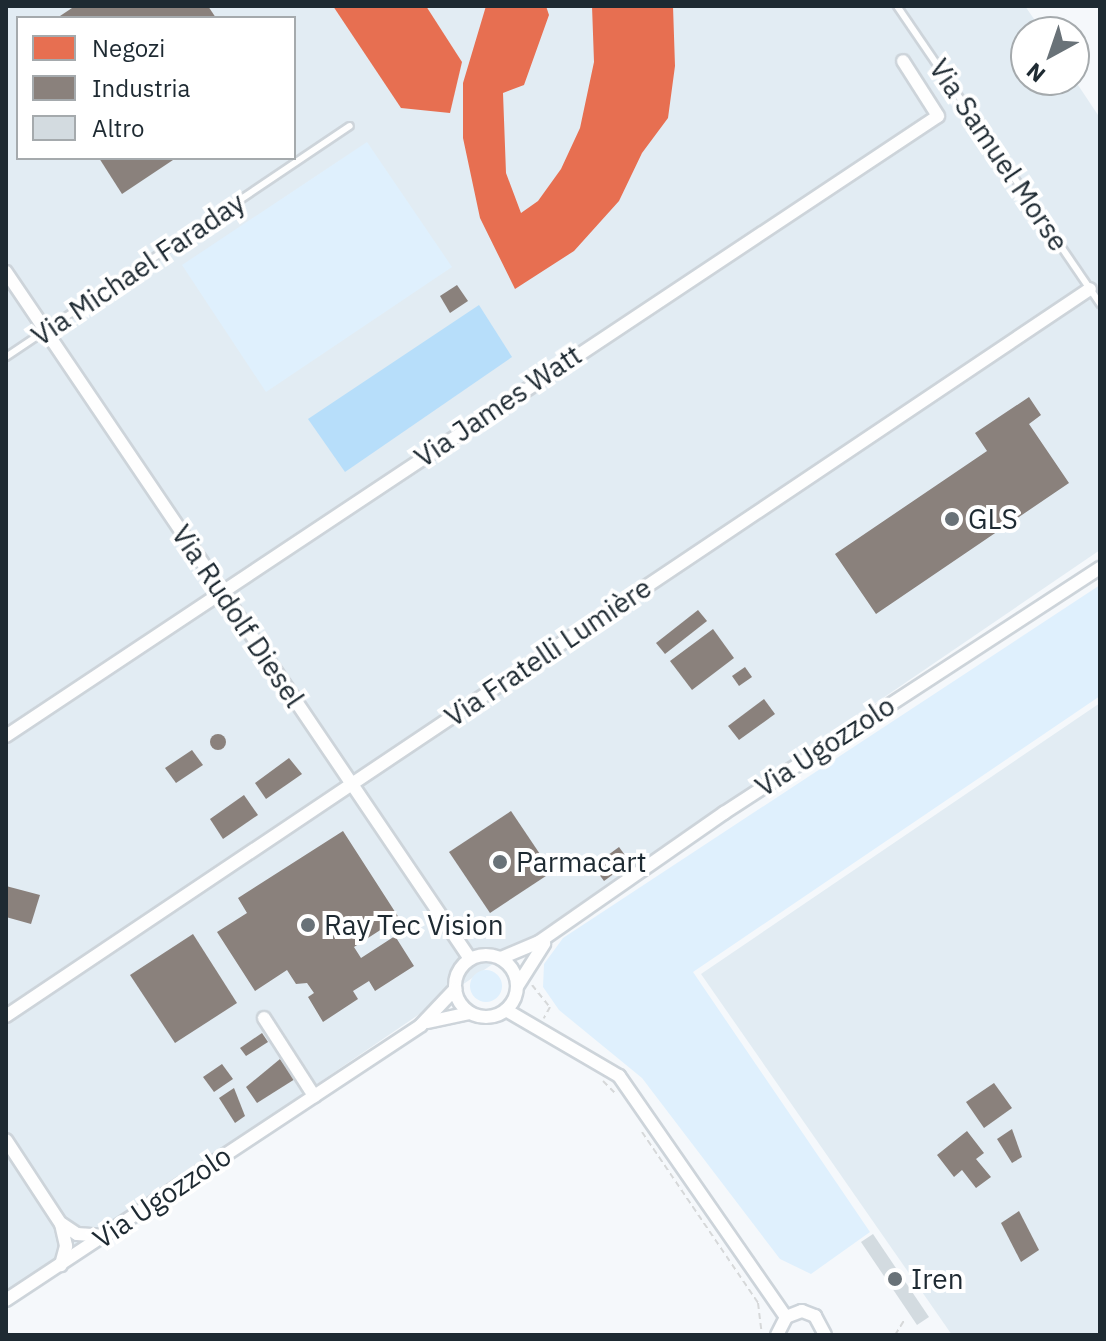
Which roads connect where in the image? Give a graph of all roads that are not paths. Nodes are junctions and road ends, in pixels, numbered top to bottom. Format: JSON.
{"nodes":[{"id":1,"x":897,"y":6,"type":"edge"},
{"id":2,"x":903,"y":61,"type":"dead end"},
{"id":3,"x":350,"y":126,"type":"dead end"},
{"id":4,"x":6,"y":272,"type":"edge"},
{"id":5,"x":1090,"y":289,"type":"junction"},
{"id":6,"x":1100,"y":304,"type":"edge"},
{"id":7,"x":46,"y":330,"type":"junction"},
{"id":8,"x":6,"y":357,"type":"edge"},
{"id":9,"x":1100,"y":568,"type":"edge"},
{"id":10,"x":221,"y":591,"type":"junction"},
{"id":11,"x":6,"y":736,"type":"edge"},
{"id":12,"x":350,"y":784,"type":"junction"},
{"id":13,"x":555,"y":932,"type":"junction"},
{"id":14,"x":501,"y":958,"type":"junction"},
{"id":15,"x":470,"y":959,"type":"junction"},
{"id":16,"x":518,"y":985,"type":"junction"},
{"id":17,"x":455,"y":989,"type":"junction"},
{"id":18,"x":506,"y":1010,"type":"junction"},
{"id":19,"x":470,"y":1013,"type":"junction"},
{"id":20,"x":6,"y":1016,"type":"edge"},
{"id":21,"x":264,"y":1018,"type":"dead end"},
{"id":22,"x":421,"y":1025,"type":"junction"},
{"id":23,"x":314,"y":1096,"type":"junction"},
{"id":24,"x":6,"y":1140,"type":"edge"},
{"id":25,"x":61,"y":1224,"type":"junction"},
{"id":26,"x":103,"y":1236,"type":"junction"},
{"id":27,"x":61,"y":1265,"type":"junction"},
{"id":28,"x":7,"y":1301,"type":"edge"},
{"id":29,"x":786,"y":1317,"type":"junction"},
{"id":30,"x":777,"y":1335,"type":"edge"},
{"id":31,"x":825,"y":1335,"type":"edge"}],
"edges":[{"from":1,"to":5,"type":"lane","name":"Via Samuel Morse"},
{"from":2,"to":10,"type":"street","name":"Via James Watt"},
{"from":3,"to":7,"type":"lane","name":"Via Michael Faraday"},
{"from":4,"to":7,"type":"street","name":"Via Rudolf Diesel"},
{"from":5,"to":6,"type":"lane","name":"Via Samuel Morse"},
{"from":5,"to":12,"type":"street","name":"Via Fratelli Lumière"},
{"from":7,"to":8,"type":"lane","name":"Via Michael Faraday"},
{"from":7,"to":10,"type":"street","name":"Via Rudolf Diesel"},
{"from":9,"to":13,"type":"street","name":"Via Ugozzolo"},
{"from":10,"to":11,"type":"street","name":"Via James Watt"},
{"from":10,"to":12,"type":"street","name":"Via Rudolf Diesel"},
{"from":12,"to":15,"type":"street","name":"Via Rudolf Diesel"},
{"from":12,"to":20,"type":"street","name":"Via Fratelli Lumière"},
{"from":13,"to":14,"type":"street","name":"Via Ugozzolo"},
{"from":13,"to":16,"type":"street","name":"Via Ugozzolo"},
{"from":14,"to":15,"type":"street"},
{"from":14,"to":16,"type":"street"},
{"from":15,"to":17,"type":"street"},
{"from":16,"to":18,"type":"street"},
{"from":17,"to":19,"type":"street"},
{"from":17,"to":22,"type":"street","name":"Via Ugozzolo"},
{"from":18,"to":19,"type":"street"},
{"from":18,"to":29,"type":"street"},
{"from":19,"to":22,"type":"street","name":"Via Ugozzolo"},
{"from":21,"to":23,"type":"street"},
{"from":22,"to":23,"type":"street","name":"Via Ugozzolo"},
{"from":23,"to":26,"type":"street","name":"Via Ugozzolo"},
{"from":24,"to":25,"type":"street"},
{"from":25,"to":26,"type":"street"},
{"from":25,"to":27,"type":"street"},
{"from":26,"to":27,"type":"street","name":"Via Ugozzolo"},
{"from":27,"to":28,"type":"street","name":"Via Ugozzolo"},
{"from":29,"to":30,"type":"street"},
{"from":29,"to":31,"type":"street"}]}
